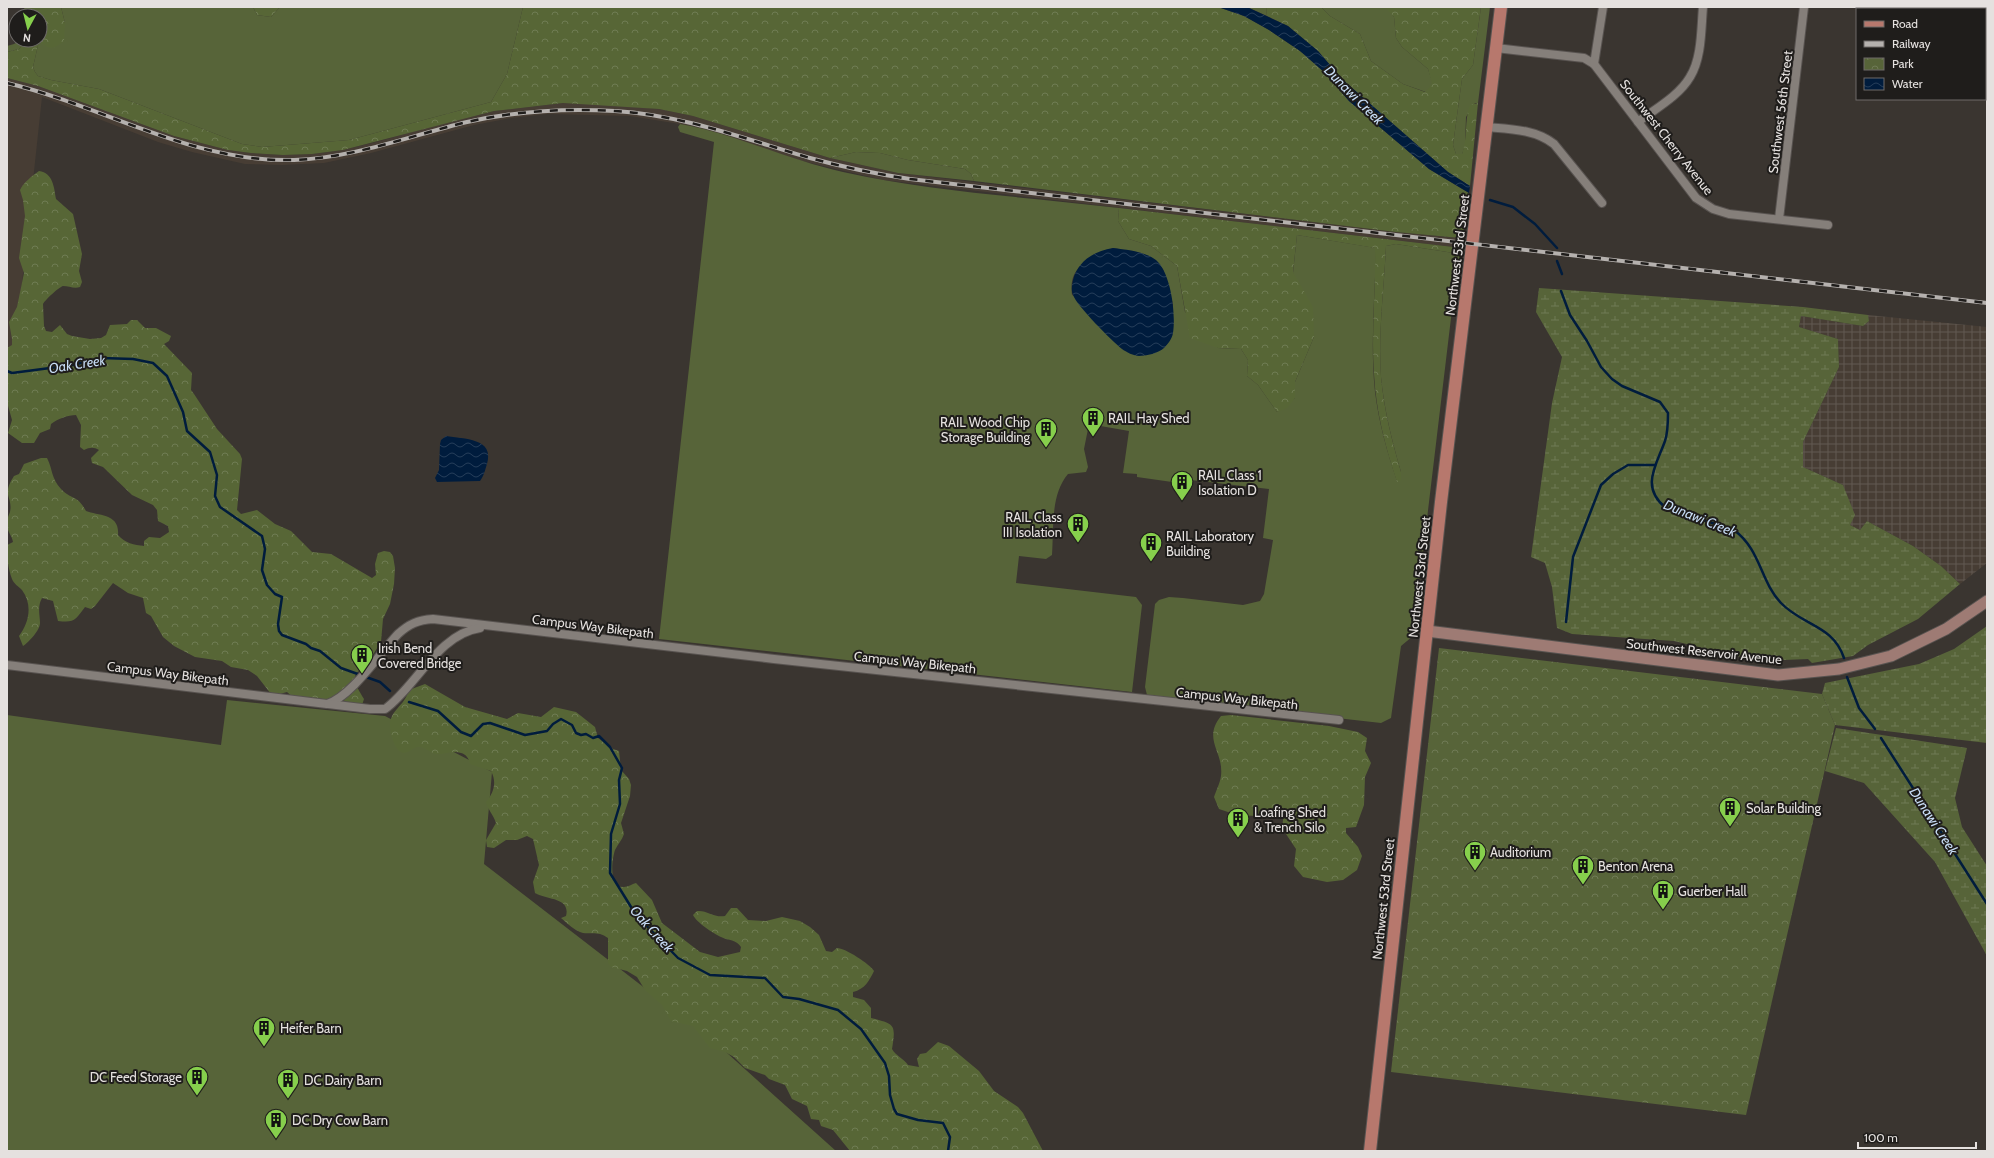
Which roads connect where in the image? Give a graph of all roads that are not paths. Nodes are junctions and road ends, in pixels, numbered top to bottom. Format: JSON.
{"nodes":[{"id":1,"x":1501,"y":7,"type":"edge"},
{"id":2,"x":1603,"y":7,"type":"edge"},
{"id":3,"x":1703,"y":7,"type":"edge"},
{"id":4,"x":1804,"y":7,"type":"edge"},
{"id":5,"x":1496,"y":48,"type":"junction"},
{"id":6,"x":1594,"y":64,"type":"junction"},
{"id":7,"x":1638,"y":122,"type":"junction"},
{"id":8,"x":1486,"y":126,"type":"junction"},
{"id":9,"x":1602,"y":203,"type":"dead end"},
{"id":10,"x":1779,"y":219,"type":"junction"},
{"id":11,"x":1828,"y":225,"type":"dead end"},
{"id":12,"x":1987,"y":601,"type":"edge"},
{"id":13,"x":488,"y":627,"type":"junction"},
{"id":14,"x":1427,"y":631,"type":"junction"},
{"id":15,"x":7,"y":665,"type":"edge"},
{"id":16,"x":327,"y":704,"type":"junction"},
{"id":17,"x":1339,"y":720,"type":"dead end"},
{"id":18,"x":1370,"y":1151,"type":"edge"}],
"edges":[{"from":1,"to":5,"type":"main road","name":"Northwest 53rd Street"},
{"from":2,"to":6,"type":"street"},
{"from":3,"to":7,"type":"street"},
{"from":4,"to":10,"type":"street","name":"Southwest 56th Street"},
{"from":5,"to":6,"type":"street"},
{"from":5,"to":8,"type":"main road","name":"Northwest 53rd Street"},
{"from":6,"to":7,"type":"street","name":"Southwest Cherry Avenue"},
{"from":7,"to":10,"type":"street","name":"Southwest Cherry Avenue"},
{"from":8,"to":9,"type":"street"},
{"from":8,"to":14,"type":"main road","name":"Northwest 53rd Street"},
{"from":10,"to":11,"type":"street","name":"Southwest Cherry Avenue"},
{"from":12,"to":14,"type":"main road","name":"Southwest Reservoir Avenue"},
{"from":13,"to":16,"type":"street","name":"Campus Way Bikepath"},
{"from":13,"to":16,"type":"street","name":"Campus Way Bikepath"},
{"from":13,"to":17,"type":"street","name":"Campus Way Bikepath"},
{"from":14,"to":18,"type":"main road","name":"Northwest 53rd Street"},
{"from":15,"to":16,"type":"street","name":"Campus Way Bikepath"}]}
